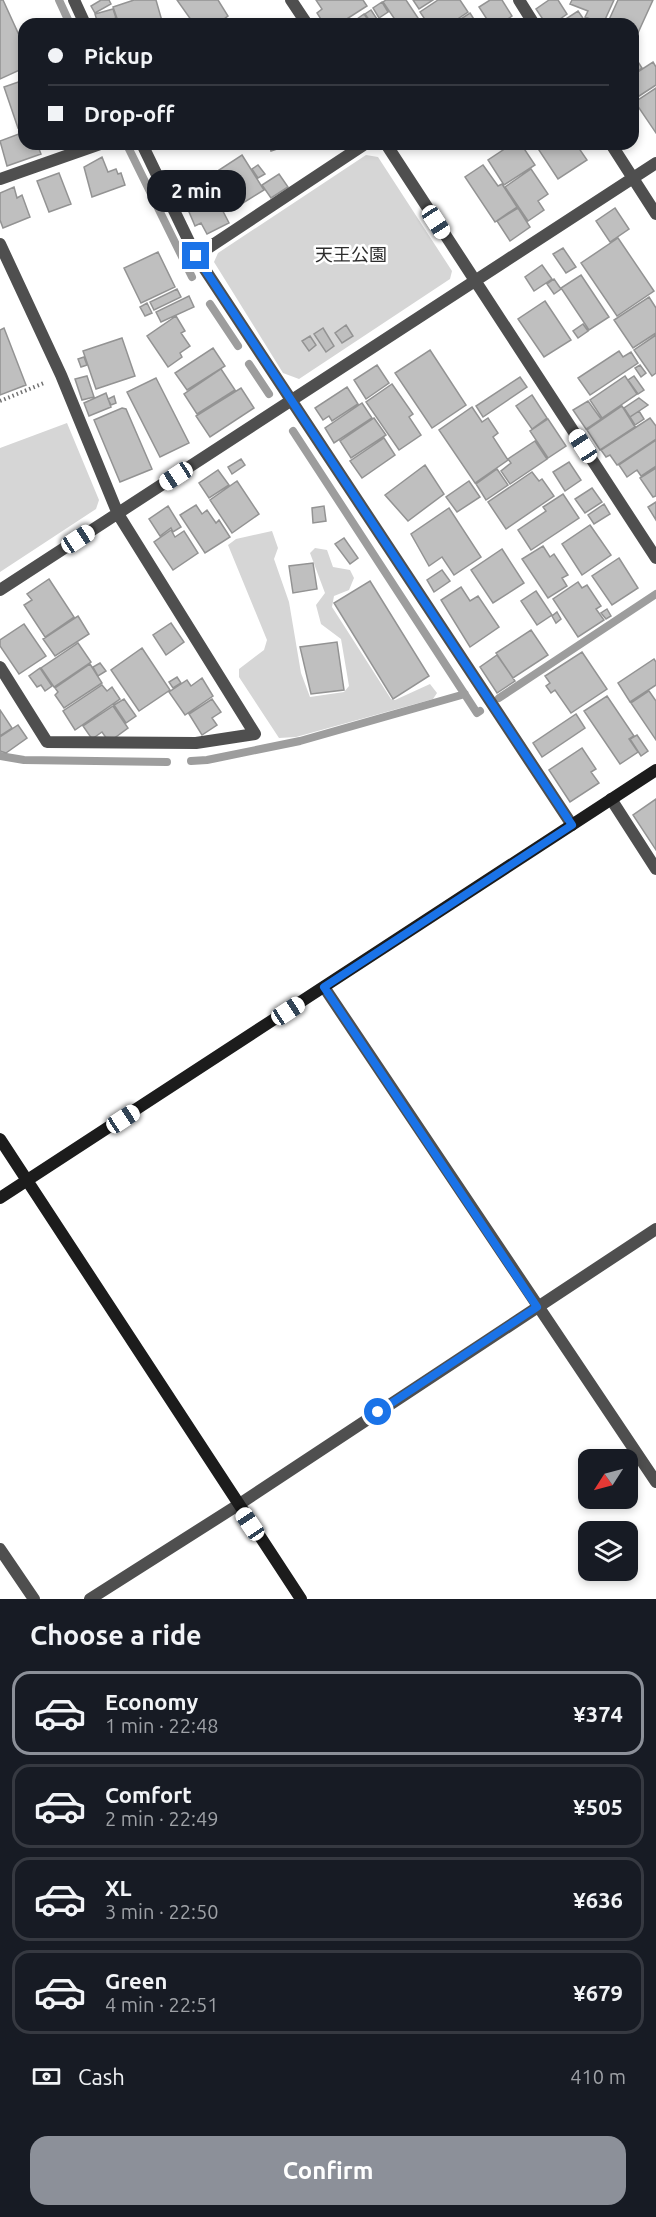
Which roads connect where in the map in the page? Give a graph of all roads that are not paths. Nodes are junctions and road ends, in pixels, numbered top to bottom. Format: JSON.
{"nodes":[{"id":1,"x":74,"y":0,"type":"edge"},
{"id":2,"x":291,"y":0,"type":"edge"},
{"id":3,"x":519,"y":0,"type":"edge"},
{"id":4,"x":82,"y":18,"type":"edge"},
{"id":5,"x":303,"y":18,"type":"edge"},
{"id":6,"x":530,"y":18,"type":"edge"},
{"id":7,"x":83,"y":150,"type":"edge"},
{"id":8,"x":145,"y":150,"type":"edge"},
{"id":9,"x":356,"y":150,"type":"edge"},
{"id":10,"x":390,"y":150,"type":"edge"},
{"id":11,"x":615,"y":150,"type":"edge"},
{"id":12,"x":656,"y":163,"type":"edge"},
{"id":13,"x":633,"y":178,"type":"junction"},
{"id":14,"x":0,"y":179,"type":"edge"},
{"id":15,"x":656,"y":214,"type":"edge"},
{"id":16,"x":0,"y":244,"type":"edge"},
{"id":17,"x":196,"y":256,"type":"junction"},
{"id":18,"x":475,"y":281,"type":"junction"},
{"id":19,"x":292,"y":400,"type":"junction"},
{"id":20,"x":117,"y":514,"type":"junction"},
{"id":21,"x":656,"y":558,"type":"edge"},
{"id":22,"x":0,"y":590,"type":"edge"},
{"id":23,"x":0,"y":667,"type":"edge"},
{"id":24,"x":656,"y":770,"type":"edge"},
{"id":25,"x":611,"y":799,"type":"junction"},
{"id":26,"x":572,"y":825,"type":"junction"},
{"id":27,"x":656,"y":869,"type":"edge"},
{"id":28,"x":324,"y":987,"type":"junction"},
{"id":29,"x":0,"y":1139,"type":"edge"},
{"id":30,"x":28,"y":1181,"type":"junction"},
{"id":31,"x":0,"y":1198,"type":"edge"},
{"id":32,"x":656,"y":1229,"type":"edge"},
{"id":33,"x":537,"y":1307,"type":"junction"},
{"id":34,"x":656,"y":1482,"type":"edge"},
{"id":35,"x":238,"y":1505,"type":"junction"},
{"id":36,"x":0,"y":1549,"type":"edge"},
{"id":37,"x":34,"y":1599,"type":"edge"},
{"id":38,"x":90,"y":1599,"type":"edge"},
{"id":39,"x":301,"y":1599,"type":"edge"}],
"edges":[{"from":1,"to":4,"type":"street"},
{"from":2,"to":5,"type":"street"},
{"from":3,"to":6,"type":"street"},
{"from":7,"to":14,"type":"street"},
{"from":8,"to":17,"type":"street"},
{"from":9,"to":17,"type":"street"},
{"from":10,"to":18,"type":"street"},
{"from":11,"to":13,"type":"street"},
{"from":12,"to":13,"type":"street"},
{"from":13,"to":15,"type":"street"},
{"from":13,"to":18,"type":"street"},
{"from":16,"to":20,"type":"street"},
{"from":17,"to":19,"type":"street"},
{"from":18,"to":19,"type":"street"},
{"from":18,"to":21,"type":"street"},
{"from":19,"to":20,"type":"street"},
{"from":19,"to":26,"type":"street"},
{"from":20,"to":22,"type":"street"},
{"from":20,"to":23,"type":"street"},
{"from":24,"to":25,"type":"street"},
{"from":25,"to":26,"type":"street"},
{"from":25,"to":27,"type":"street"},
{"from":26,"to":28,"type":"street"},
{"from":28,"to":30,"type":"street"},
{"from":28,"to":33,"type":"street"},
{"from":29,"to":30,"type":"street"},
{"from":30,"to":31,"type":"street"},
{"from":30,"to":35,"type":"street"},
{"from":32,"to":33,"type":"street"},
{"from":33,"to":34,"type":"street"},
{"from":33,"to":35,"type":"street"},
{"from":35,"to":38,"type":"street"},
{"from":35,"to":39,"type":"street"},
{"from":36,"to":37,"type":"street"}]}
